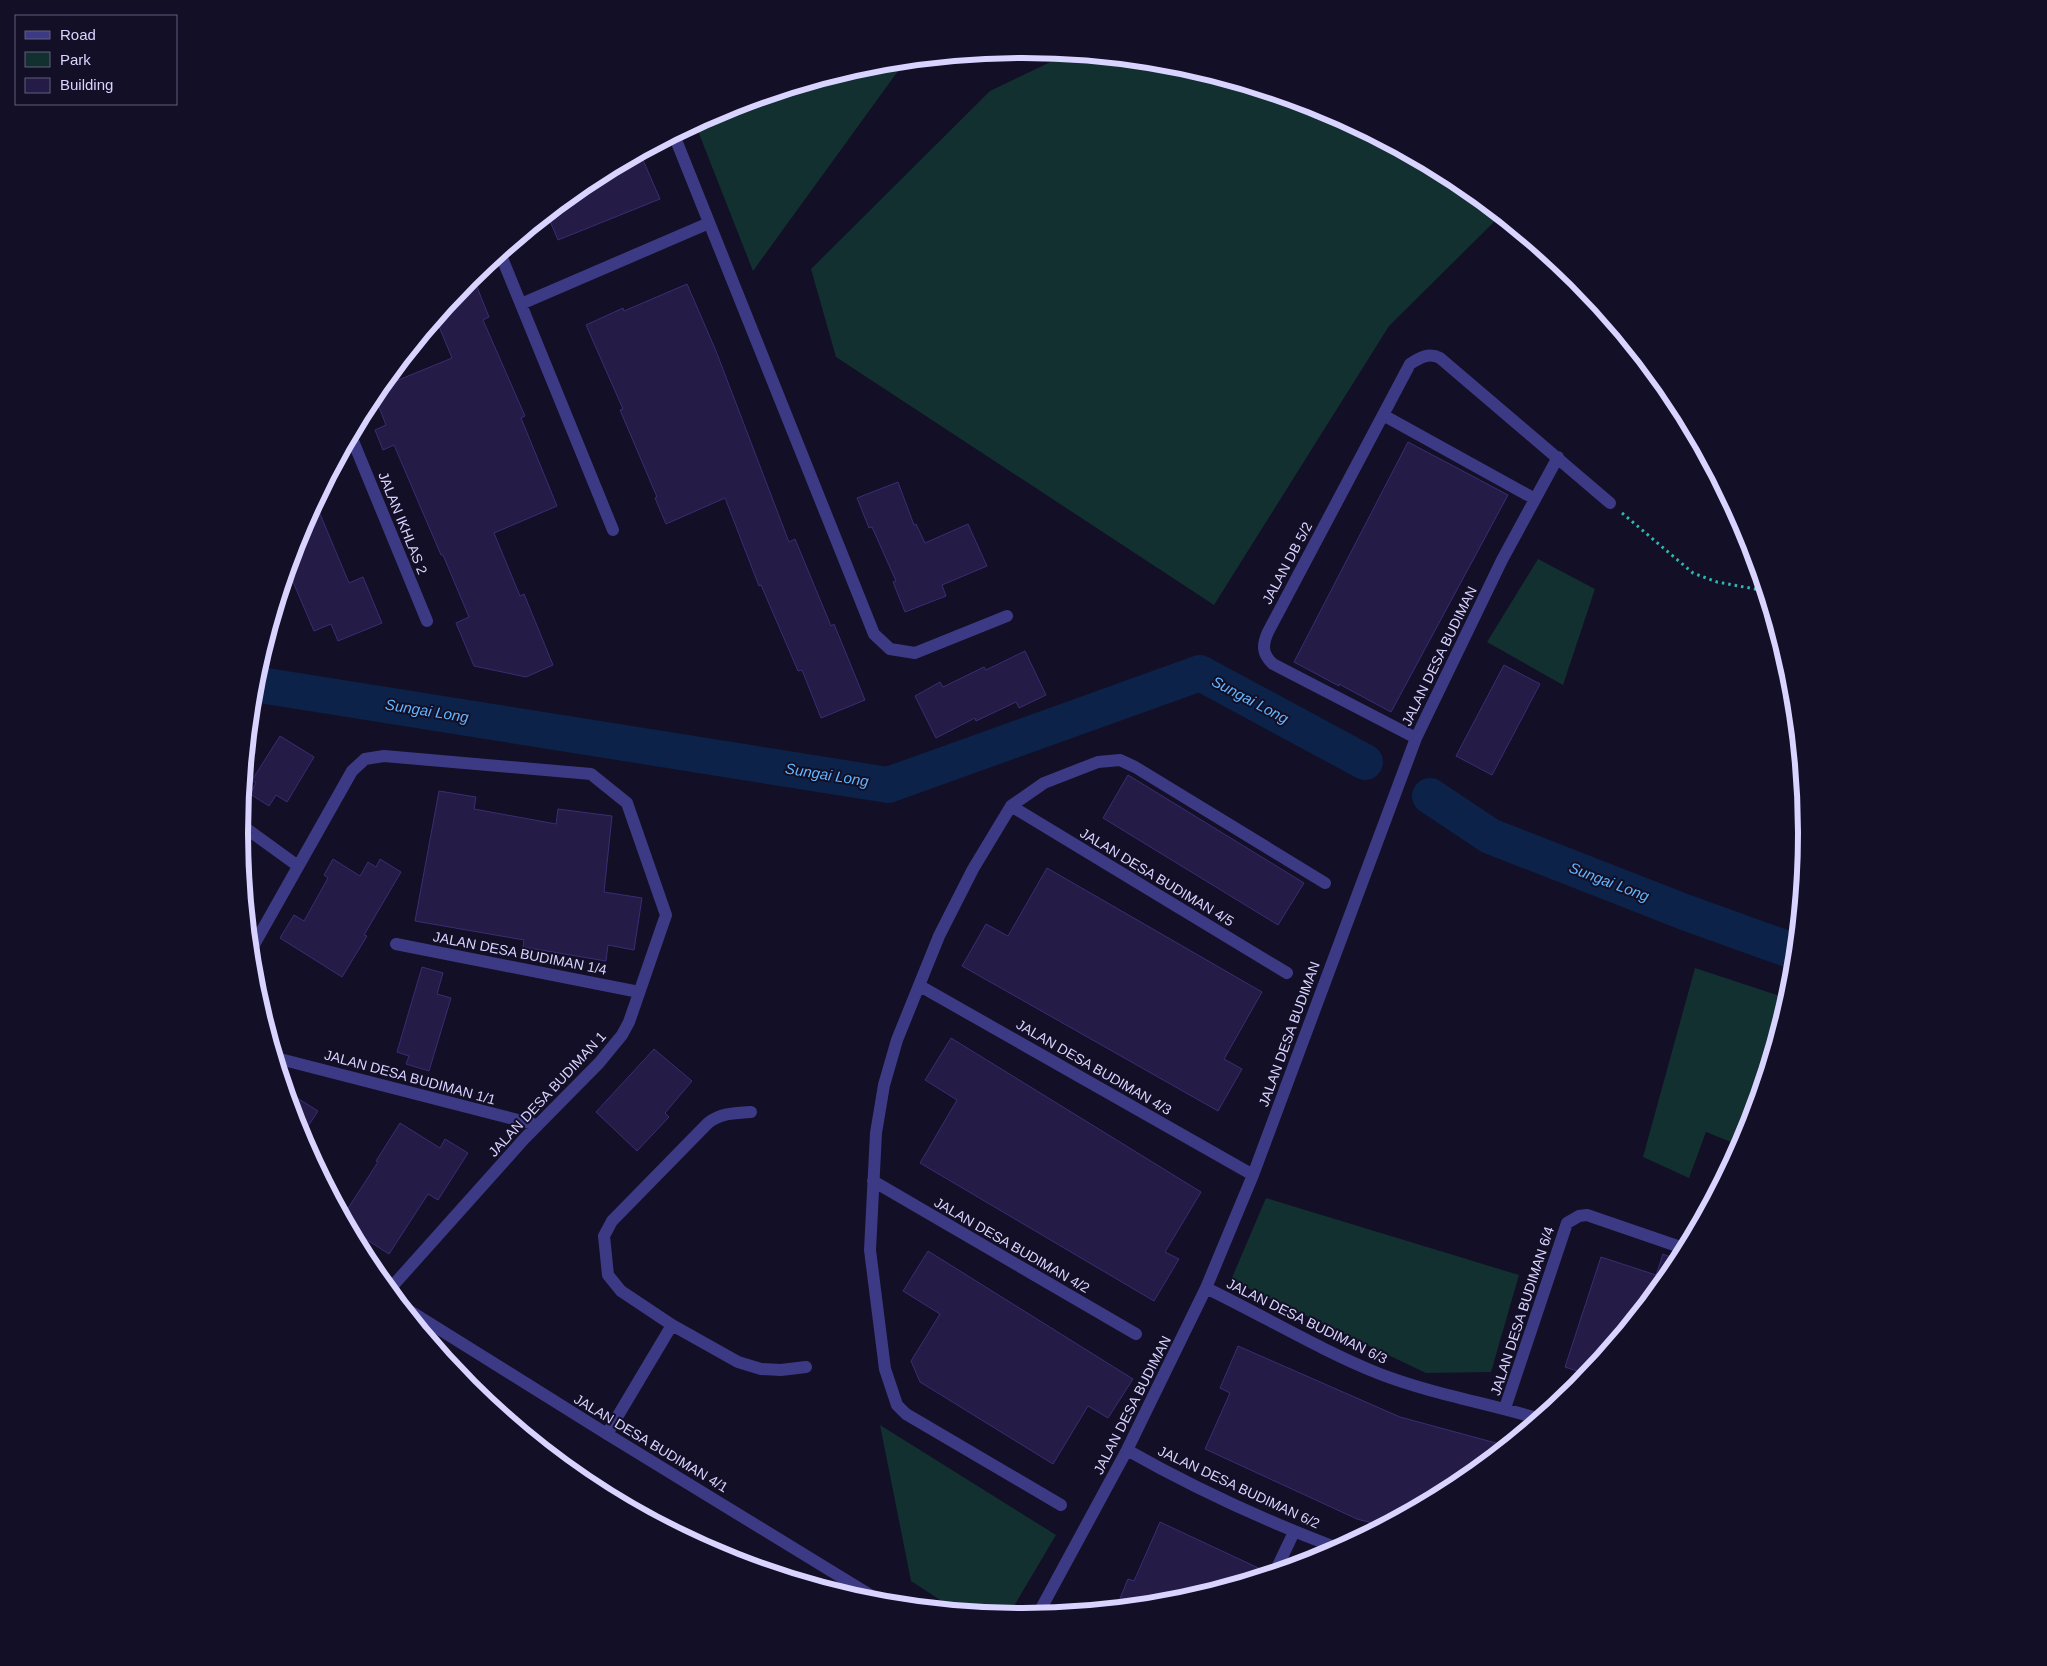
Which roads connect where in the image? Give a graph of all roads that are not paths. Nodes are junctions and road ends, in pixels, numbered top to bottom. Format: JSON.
{"nodes":[{"id":1,"x":676,"y":140,"type":"edge"},
{"id":2,"x":709,"y":222,"type":"junction"},
{"id":3,"x":502,"y":259,"type":"edge"},
{"id":4,"x":521,"y":304,"type":"junction"},
{"id":5,"x":1383,"y":415,"type":"junction"},
{"id":6,"x":354,"y":442,"type":"edge"},
{"id":7,"x":1558,"y":457,"type":"junction"},
{"id":8,"x":1535,"y":499,"type":"junction"},
{"id":9,"x":1610,"y":503,"type":"road end"},
{"id":10,"x":613,"y":530,"type":"dead end"},
{"id":11,"x":1008,"y":616,"type":"dead end"},
{"id":12,"x":427,"y":621,"type":"dead end"},
{"id":13,"x":1416,"y":738,"type":"junction"},
{"id":14,"x":1011,"y":806,"type":"junction"},
{"id":15,"x":248,"y":830,"type":"edge"},
{"id":16,"x":298,"y":866,"type":"junction"},
{"id":17,"x":1325,"y":883,"type":"dead end"},
{"id":18,"x":256,"y":941,"type":"edge"},
{"id":19,"x":396,"y":944,"type":"dead end"},
{"id":20,"x":1287,"y":973,"type":"dead end"},
{"id":21,"x":920,"y":986,"type":"junction"},
{"id":22,"x":639,"y":992,"type":"junction"},
{"id":23,"x":282,"y":1060,"type":"edge"},
{"id":24,"x":751,"y":1112,"type":"dead end"},
{"id":25,"x":537,"y":1126,"type":"junction"},
{"id":26,"x":1253,"y":1175,"type":"junction"},
{"id":27,"x":873,"y":1181,"type":"junction"},
{"id":28,"x":1679,"y":1247,"type":"edge"},
{"id":29,"x":394,"y":1285,"type":"edge"},
{"id":30,"x":1206,"y":1288,"type":"junction"},
{"id":31,"x":416,"y":1315,"type":"edge"},
{"id":32,"x":672,"y":1325,"type":"junction"},
{"id":33,"x":1136,"y":1334,"type":"dead end"},
{"id":34,"x":806,"y":1367,"type":"dead end"},
{"id":35,"x":1506,"y":1408,"type":"junction"},
{"id":36,"x":1534,"y":1417,"type":"edge"},
{"id":37,"x":607,"y":1434,"type":"junction"},
{"id":38,"x":1127,"y":1450,"type":"junction"},
{"id":39,"x":1061,"y":1505,"type":"dead end"},
{"id":40,"x":1294,"y":1532,"type":"junction"},
{"id":41,"x":1329,"y":1545,"type":"edge"},
{"id":42,"x":1278,"y":1565,"type":"edge"},
{"id":43,"x":866,"y":1593,"type":"edge"},
{"id":44,"x":1042,"y":1608,"type":"edge"}],
"edges":[{"from":1,"to":2,"type":"street"},
{"from":2,"to":4,"type":"street"},
{"from":2,"to":11,"type":"street"},
{"from":3,"to":4,"type":"street"},
{"from":4,"to":10,"type":"street"},
{"from":5,"to":7,"type":"street","name":"JALAN DB 5/2"},
{"from":5,"to":8,"type":"street"},
{"from":5,"to":13,"type":"street","name":"JALAN DB 5/2"},
{"from":6,"to":12,"type":"street","name":"JALAN IKHLAS 2"},
{"from":7,"to":8,"type":"street","name":"JALAN DESA BUDIMAN"},
{"from":7,"to":9,"type":"street"},
{"from":8,"to":13,"type":"street","name":"JALAN DESA BUDIMAN"},
{"from":13,"to":26,"type":"street","name":"JALAN DESA BUDIMAN"},
{"from":14,"to":17,"type":"street"},
{"from":14,"to":20,"type":"street","name":"JALAN DESA BUDIMAN 4/5"},
{"from":14,"to":21,"type":"street"},
{"from":15,"to":16,"type":"street"},
{"from":16,"to":18,"type":"street"},
{"from":16,"to":22,"type":"street","name":"JALAN DESA BUDIMAN 1"},
{"from":19,"to":22,"type":"street","name":"JALAN DESA BUDIMAN 1/4"},
{"from":21,"to":26,"type":"street","name":"JALAN DESA BUDIMAN 4/3"},
{"from":21,"to":27,"type":"street"},
{"from":22,"to":25,"type":"street","name":"JALAN DESA BUDIMAN 1"},
{"from":23,"to":25,"type":"street","name":"JALAN DESA BUDIMAN 1/1"},
{"from":24,"to":32,"type":"street"},
{"from":25,"to":29,"type":"street","name":"JALAN DESA BUDIMAN 1"},
{"from":26,"to":30,"type":"street","name":"JALAN DESA BUDIMAN"},
{"from":27,"to":33,"type":"street","name":"JALAN DESA BUDIMAN 4/2"},
{"from":27,"to":39,"type":"street"},
{"from":28,"to":35,"type":"street","name":"JALAN DESA BUDIMAN 6/4"},
{"from":30,"to":35,"type":"street","name":"JALAN DESA BUDIMAN 6/3"},
{"from":30,"to":38,"type":"street","name":"JALAN DESA BUDIMAN"},
{"from":31,"to":37,"type":"street","name":"JALAN DESA BUDIMAN 4/1"},
{"from":32,"to":34,"type":"street"},
{"from":32,"to":37,"type":"street"},
{"from":35,"to":36,"type":"street","name":"JALAN DESA BUDIMAN 6/3"},
{"from":37,"to":43,"type":"street","name":"JALAN DESA BUDIMAN 4/1"},
{"from":38,"to":40,"type":"street","name":"JALAN DESA BUDIMAN 6/2"},
{"from":38,"to":44,"type":"street","name":"JALAN DESA BUDIMAN"},
{"from":40,"to":41,"type":"street","name":"JALAN DESA BUDIMAN 6/2"},
{"from":40,"to":42,"type":"street"}]}
